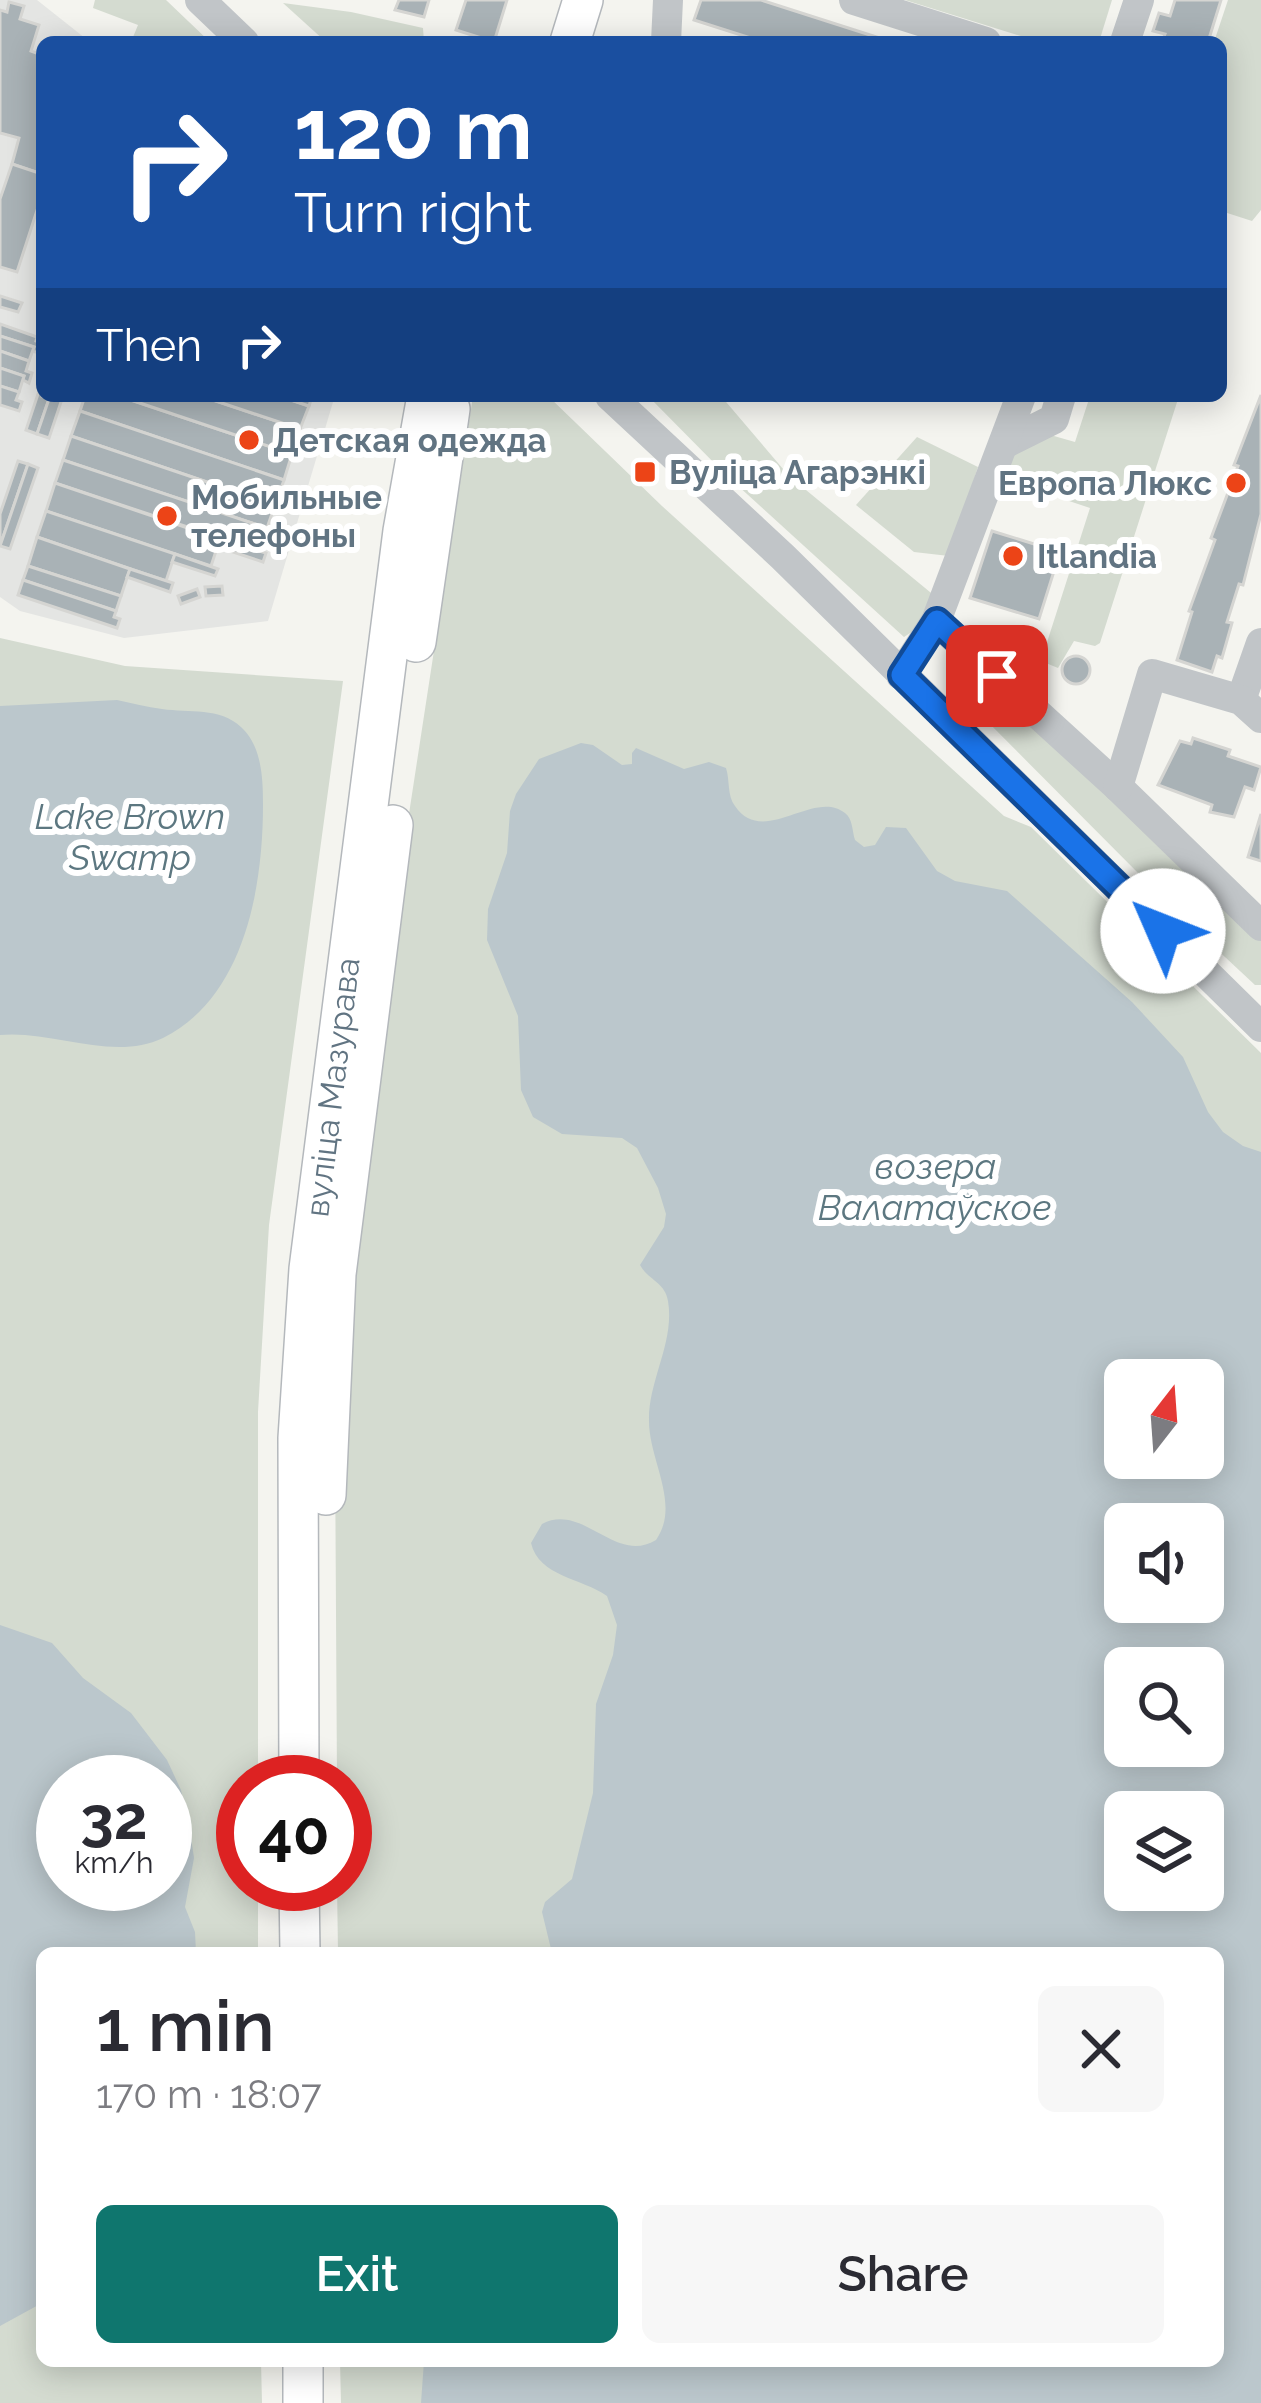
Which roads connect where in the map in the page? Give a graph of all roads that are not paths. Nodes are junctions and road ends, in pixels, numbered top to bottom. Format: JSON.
{"nodes":[{"id":1,"x":583,"y":0,"type":"edge"},
{"id":2,"x":668,"y":0,"type":"edge"},
{"id":3,"x":854,"y":0,"type":"edge"},
{"id":4,"x":1138,"y":0,"type":"edge"},
{"id":5,"x":208,"y":3,"type":"edge"},
{"id":6,"x":238,"y":36,"type":"edge"},
{"id":7,"x":572,"y":36,"type":"edge"},
{"id":8,"x":666,"y":36,"type":"edge"},
{"id":9,"x":967,"y":36,"type":"edge"},
{"id":10,"x":1127,"y":36,"type":"edge"},
{"id":11,"x":426,"y":402,"type":"edge"},
{"id":12,"x":451,"y":402,"type":"edge"},
{"id":13,"x":616,"y":402,"type":"edge"},
{"id":14,"x":1019,"y":402,"type":"edge"},
{"id":15,"x":1059,"y":402,"type":"edge"},
{"id":16,"x":1004,"y":444,"type":"junction"},
{"id":17,"x":937,"y":621,"type":"junction"},
{"id":18,"x":1261,"y":643,"type":"edge"},
{"id":19,"x":902,"y":675,"type":"junction"},
{"id":20,"x":1251,"y":709,"type":"edge"},
{"id":21,"x":1118,"y":787,"type":"junction"},
{"id":22,"x":1261,"y":926,"type":"edge"},
{"id":23,"x":1261,"y":1027,"type":"edge"},
{"id":24,"x":299,"y":1755,"type":"edge"},
{"id":25,"x":326,"y":1755,"type":"edge"},
{"id":26,"x":299,"y":1911,"type":"edge"},
{"id":27,"x":326,"y":1911,"type":"edge"},
{"id":28,"x":300,"y":1947,"type":"edge"},
{"id":29,"x":326,"y":1947,"type":"edge"},
{"id":30,"x":303,"y":2367,"type":"edge"},
{"id":31,"x":330,"y":2367,"type":"edge"},
{"id":32,"x":303,"y":2403,"type":"edge"},
{"id":33,"x":330,"y":2403,"type":"edge"}],
"edges":[{"from":1,"to":7,"type":"main road"},
{"from":2,"to":8,"type":"street"},
{"from":3,"to":9,"type":"street"},
{"from":4,"to":10,"type":"street"},
{"from":5,"to":6,"type":"street"},
{"from":11,"to":24,"type":"main road","name":"вуліца Мазурава"},
{"from":12,"to":25,"type":"main road","name":"вуліца Мазурава"},
{"from":13,"to":19,"type":"street"},
{"from":14,"to":16,"type":"street"},
{"from":15,"to":16,"type":"street"},
{"from":16,"to":17,"type":"street"},
{"from":17,"to":19,"type":"street"},
{"from":17,"to":21,"type":"street"},
{"from":18,"to":20,"type":"street"},
{"from":19,"to":23,"type":"street"},
{"from":20,"to":21,"type":"street"},
{"from":21,"to":22,"type":"street"},
{"from":26,"to":28,"type":"main road"},
{"from":27,"to":29,"type":"main road"},
{"from":30,"to":32,"type":"main road"},
{"from":31,"to":33,"type":"main road"}]}
